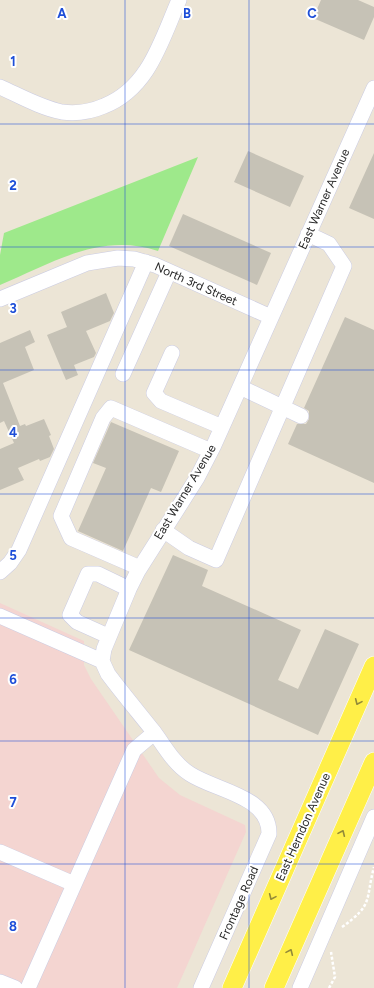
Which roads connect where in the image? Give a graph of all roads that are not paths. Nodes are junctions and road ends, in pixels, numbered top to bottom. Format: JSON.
{"nodes":[{"id":1,"x":179,"y":0,"type":"edge"},
{"id":2,"x":0,"y":87,"type":"edge"},
{"id":3,"x":374,"y":88,"type":"edge"},
{"id":4,"x":308,"y":234,"type":"junction"},
{"id":5,"x":146,"y":262,"type":"junction"},
{"id":6,"x":169,"y":272,"type":"junction"},
{"id":7,"x":0,"y":299,"type":"edge"},
{"id":8,"x":271,"y":317,"type":"junction"},
{"id":9,"x":172,"y":353,"type":"dead end"},
{"id":10,"x":123,"y":374,"type":"dead end"},
{"id":11,"x":240,"y":387,"type":"junction"},
{"id":12,"x":282,"y":407,"type":"junction"},
{"id":13,"x":301,"y":416,"type":"dead end"},
{"id":14,"x":222,"y":427,"type":"junction"},
{"id":15,"x":211,"y":451,"type":"junction"},
{"id":16,"x":163,"y":530,"type":"junction"},
{"id":17,"x":140,"y":568,"type":"junction"},
{"id":18,"x":0,"y":572,"type":"edge"},
{"id":19,"x":129,"y":589,"type":"junction"},
{"id":20,"x":0,"y":616,"type":"edge"},
{"id":21,"x":108,"y":636,"type":"junction"},
{"id":22,"x":102,"y":662,"type":"junction"},
{"id":23,"x":374,"y":666,"type":"edge"},
{"id":24,"x":154,"y":733,"type":"junction"},
{"id":25,"x":374,"y":762,"type":"edge"},
{"id":26,"x":374,"y":817,"type":"edge"},
{"id":27,"x":0,"y":852,"type":"edge"},
{"id":28,"x":74,"y":884,"type":"junction"},
{"id":29,"x":0,"y":982,"type":"edge"},
{"id":30,"x":15,"y":988,"type":"edge"},
{"id":31,"x":28,"y":988,"type":"edge"},
{"id":32,"x":201,"y":988,"type":"edge"},
{"id":33,"x":232,"y":988,"type":"edge"},
{"id":34,"x":274,"y":988,"type":"edge"},
{"id":35,"x":300,"y":988,"type":"edge"}],
"edges":[{"from":1,"to":2,"type":"street"},
{"from":3,"to":4,"type":"street","name":"East Warner Avenue"},
{"from":4,"to":8,"type":"street","name":"East Warner Avenue"},
{"from":4,"to":12,"type":"street"},
{"from":5,"to":6,"type":"street","name":"North 3rd Street"},
{"from":5,"to":7,"type":"street","name":"North 3rd Street"},
{"from":5,"to":18,"type":"street"},
{"from":6,"to":8,"type":"street","name":"North 3rd Street"},
{"from":6,"to":10,"type":"street"},
{"from":8,"to":11,"type":"street","name":"East Warner Avenue"},
{"from":9,"to":14,"type":"street"},
{"from":11,"to":12,"type":"street"},
{"from":11,"to":14,"type":"street","name":"East Warner Avenue"},
{"from":12,"to":13,"type":"street"},
{"from":12,"to":16,"type":"street"},
{"from":14,"to":15,"type":"street","name":"East Warner Avenue"},
{"from":15,"to":16,"type":"street","name":"East Warner Avenue"},
{"from":15,"to":17,"type":"street"},
{"from":16,"to":17,"type":"street","name":"East Warner Avenue"},
{"from":17,"to":19,"type":"street","name":"East Warner Avenue"},
{"from":19,"to":21,"type":"street","name":"East Warner Avenue"},
{"from":19,"to":21,"type":"street"},
{"from":20,"to":22,"type":"street"},
{"from":21,"to":22,"type":"street","name":"East Warner Avenue"},
{"from":22,"to":24,"type":"street"},
{"from":23,"to":33,"type":"main road","name":"East Herndon Avenue","one_way":true},
{"from":24,"to":28,"type":"street"},
{"from":24,"to":32,"type":"street","name":"Frontage Road"},
{"from":34,"to":25,"type":"main road","one_way":true},
{"from":26,"to":35,"type":"street"},
{"from":27,"to":28,"type":"street"},
{"from":28,"to":31,"type":"street"},
{"from":29,"to":30,"type":"street"}]}
